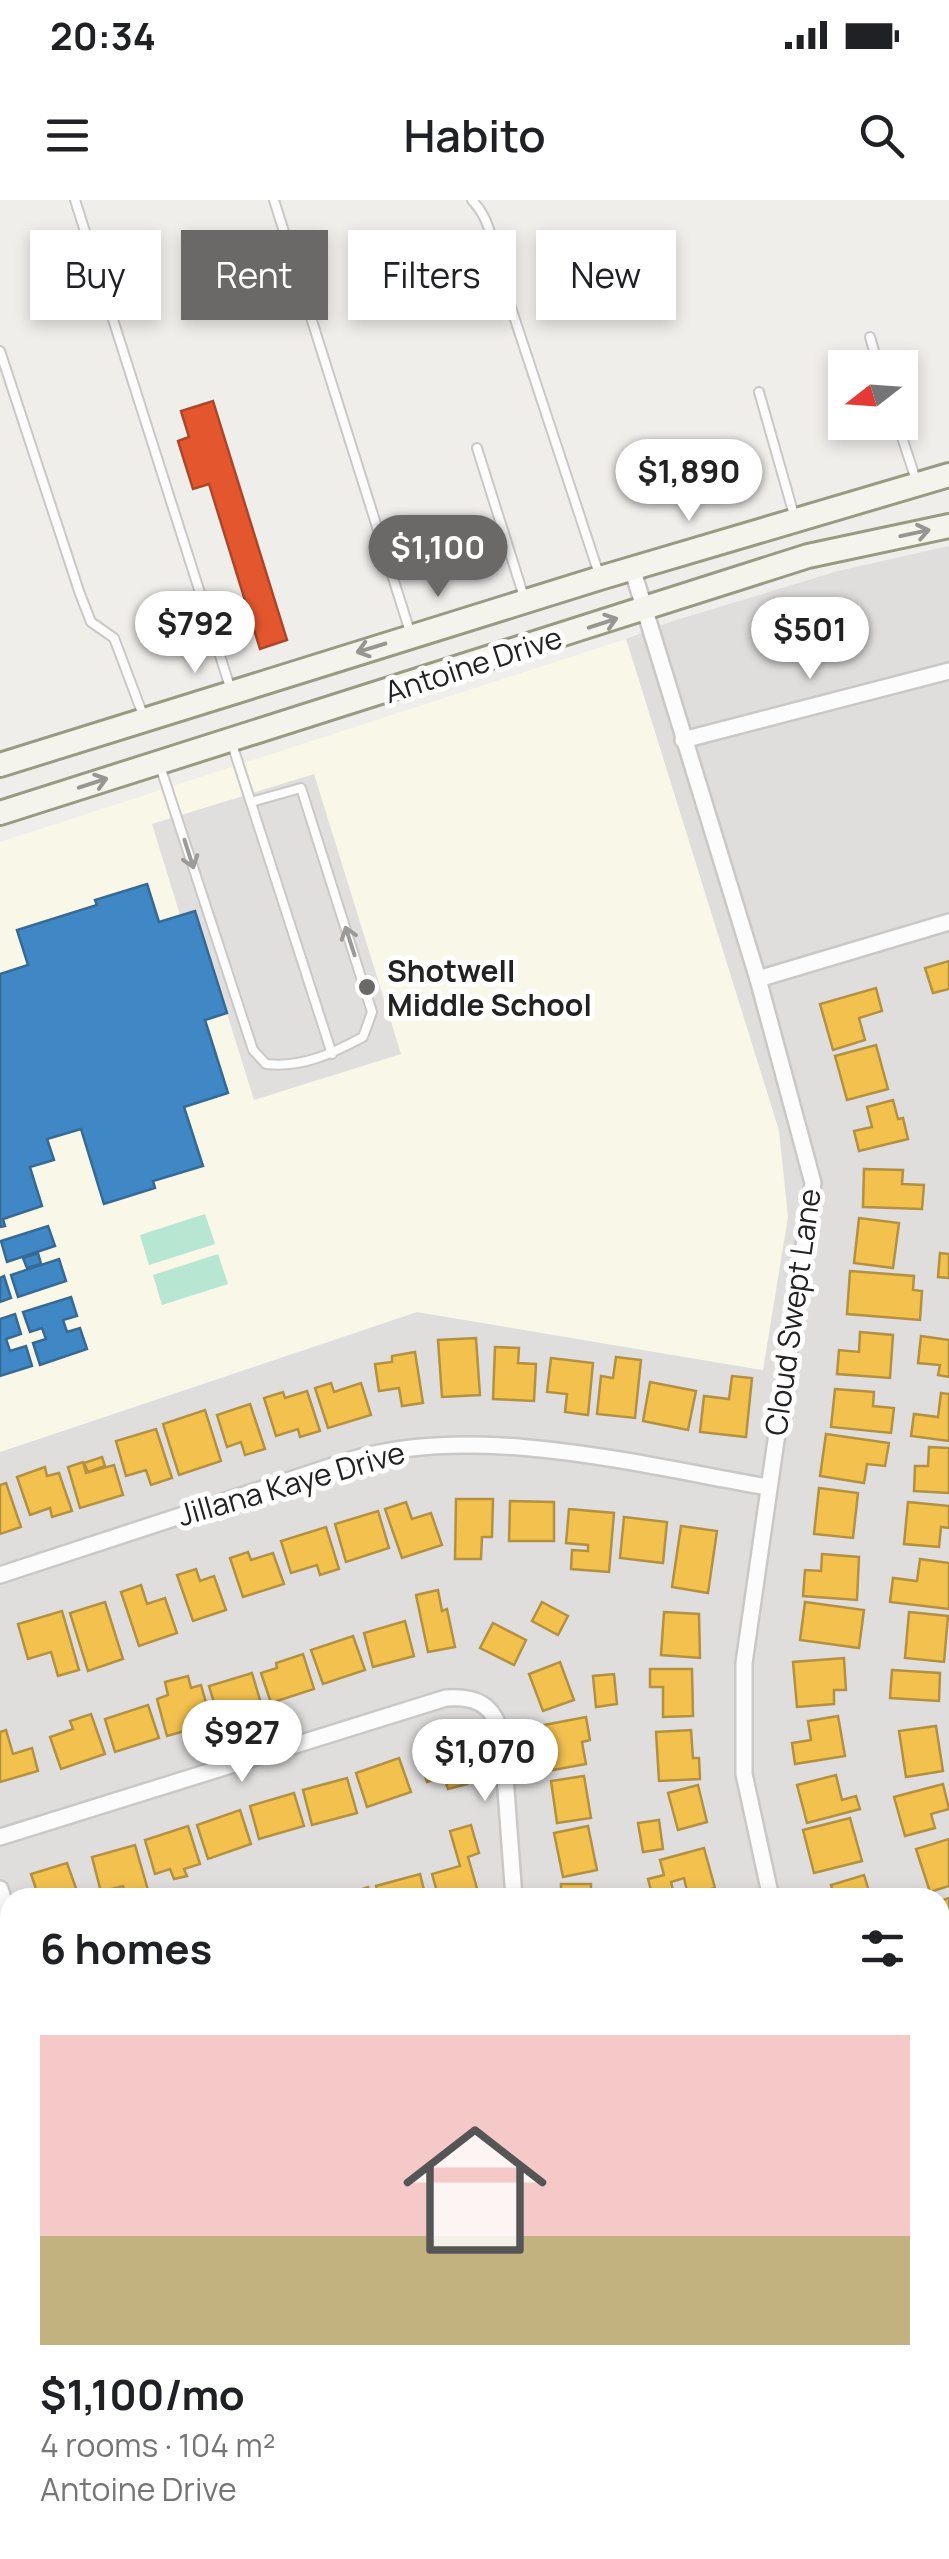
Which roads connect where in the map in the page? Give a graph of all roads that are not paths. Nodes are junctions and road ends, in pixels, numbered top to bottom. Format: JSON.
{"nodes":[{"id":1,"x":75,"y":200,"type":"edge"},
{"id":2,"x":274,"y":200,"type":"edge"},
{"id":3,"x":472,"y":200,"type":"edge"},
{"id":4,"x":870,"y":338,"type":"dead end"},
{"id":5,"x":874,"y":350,"type":"edge"},
{"id":6,"x":0,"y":351,"type":"edge"},
{"id":7,"x":759,"y":392,"type":"dead end"},
{"id":8,"x":904,"y":440,"type":"edge"},
{"id":9,"x":477,"y":448,"type":"dead end"},
{"id":10,"x":949,"y":475,"type":"edge"},
{"id":11,"x":917,"y":483,"type":"junction"},
{"id":12,"x":796,"y":519,"type":"junction"},
{"id":13,"x":949,"y":526,"type":"edge"},
{"id":14,"x":632,"y":568,"type":"junction"},
{"id":15,"x":600,"y":578,"type":"junction"},
{"id":16,"x":525,"y":601,"type":"junction"},
{"id":17,"x":645,"y":609,"type":"junction"},
{"id":18,"x":411,"y":636,"type":"junction"},
{"id":19,"x":949,"y":671,"type":"edge"},
{"id":20,"x":231,"y":692,"type":"junction"},
{"id":21,"x":146,"y":720,"type":"junction"},
{"id":22,"x":683,"y":740,"type":"junction"},
{"id":23,"x":231,"y":742,"type":"junction"},
{"id":24,"x":159,"y":762,"type":"junction"},
{"id":25,"x":0,"y":765,"type":"edge"},
{"id":26,"x":251,"y":802,"type":"junction"},
{"id":27,"x":0,"y":813,"type":"edge"},
{"id":28,"x":949,"y":922,"type":"edge"},
{"id":29,"x":758,"y":979,"type":"junction"},
{"id":30,"x":332,"y":1054,"type":"junction"},
{"id":31,"x":768,"y":1488,"type":"junction"},
{"id":32,"x":0,"y":1574,"type":"edge"},
{"id":33,"x":0,"y":1837,"type":"edge"},
{"id":34,"x":513,"y":1888,"type":"edge"},
{"id":35,"x":768,"y":1888,"type":"edge"}],
"edges":[{"from":1,"to":20,"type":"lane"},
{"from":2,"to":18,"type":"lane"},
{"from":3,"to":15,"type":"lane"},
{"from":4,"to":5,"type":"lane"},
{"from":6,"to":21,"type":"lane"},
{"from":7,"to":12,"type":"lane"},
{"from":8,"to":11,"type":"lane"},
{"from":9,"to":16,"type":"lane"},
{"from":10,"to":11,"type":"main road","name":"Antoine Drive"},
{"from":11,"to":12,"type":"main road","name":"Antoine Drive"},
{"from":12,"to":14,"type":"main road","name":"Antoine Drive"},
{"from":17,"to":13,"type":"main road","name":"Antoine Drive","one_way":true},
{"from":14,"to":15,"type":"main road","name":"Antoine Drive"},
{"from":14,"to":17,"type":"street","name":"Cloud Swept Lane"},
{"from":15,"to":16,"type":"main road","name":"Antoine Drive"},
{"from":16,"to":18,"type":"main road","name":"Antoine Drive"},
{"from":17,"to":22,"type":"street","name":"Cloud Swept Lane"},
{"from":23,"to":17,"type":"main road","name":"Antoine Drive","one_way":true},
{"from":18,"to":20,"type":"main road","name":"Antoine Drive","one_way":true},
{"from":19,"to":22,"type":"street"},
{"from":20,"to":21,"type":"main road","name":"Antoine Drive"},
{"from":21,"to":24,"type":"main road"},
{"from":21,"to":25,"type":"main road","name":"Antoine Drive"},
{"from":22,"to":29,"type":"street","name":"Cloud Swept Lane"},
{"from":23,"to":24,"type":"main road","name":"Antoine Drive"},
{"from":23,"to":26,"type":"lane"},
{"from":27,"to":24,"type":"main road","name":"Antoine Drive","one_way":true},
{"from":24,"to":30,"type":"lane","one_way":true},
{"from":26,"to":30,"type":"lane"},
{"from":30,"to":26,"type":"lane","one_way":true},
{"from":28,"to":29,"type":"street"},
{"from":29,"to":31,"type":"street","name":"Cloud Swept Lane"},
{"from":31,"to":32,"type":"street","name":"Jillana Kaye Drive"},
{"from":31,"to":35,"type":"street","name":"Cloud Swept Lane"},
{"from":33,"to":34,"type":"street"}]}
